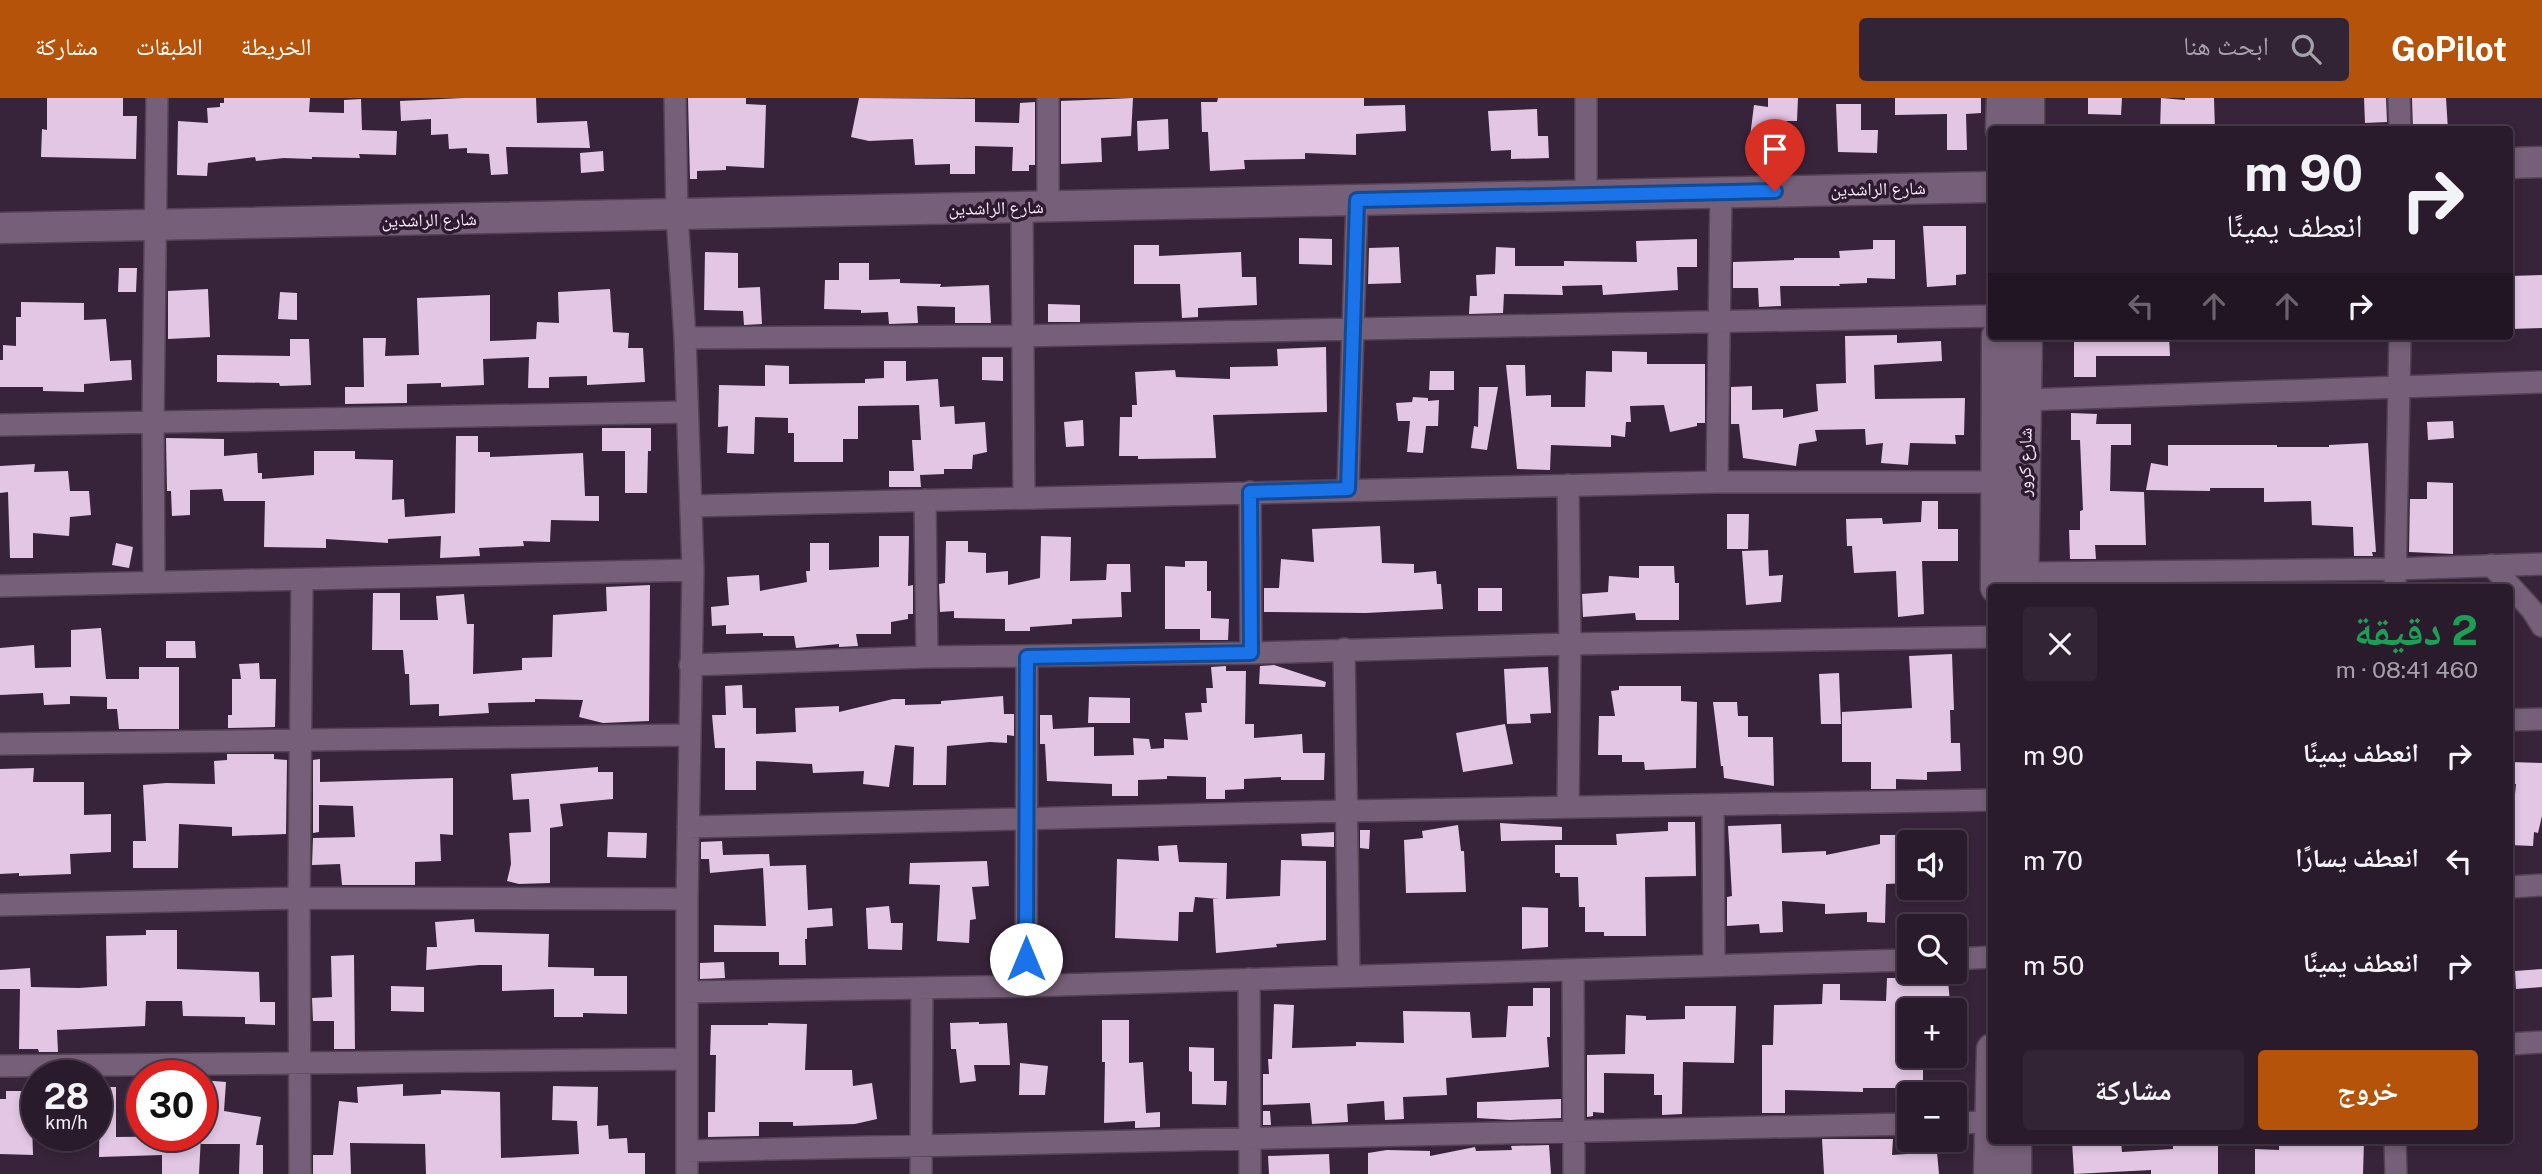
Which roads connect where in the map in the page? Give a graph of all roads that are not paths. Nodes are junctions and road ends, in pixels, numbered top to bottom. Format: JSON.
{"nodes":[{"id":1,"x":157,"y":98,"type":"edge"},
{"id":2,"x":675,"y":98,"type":"edge"},
{"id":3,"x":1048,"y":98,"type":"edge"},
{"id":4,"x":1586,"y":98,"type":"edge"},
{"id":5,"x":2002,"y":98,"type":"edge"},
{"id":6,"x":2029,"y":98,"type":"edge"},
{"id":7,"x":2399,"y":98,"type":"edge"},
{"id":8,"x":2001,"y":126,"type":"edge"},
{"id":9,"x":2029,"y":126,"type":"edge"},
{"id":10,"x":2400,"y":126,"type":"edge"},
{"id":11,"x":2542,"y":162,"type":"edge"},
{"id":12,"x":2513,"y":163,"type":"edge"},
{"id":13,"x":1988,"y":187,"type":"edge"},
{"id":14,"x":1721,"y":192,"type":"junction"},
{"id":15,"x":1586,"y":194,"type":"junction"},
{"id":16,"x":1357,"y":200,"type":"junction"},
{"id":17,"x":1035,"y":207,"type":"junction"},
{"id":18,"x":677,"y":215,"type":"junction"},
{"id":19,"x":157,"y":225,"type":"junction"},
{"id":20,"x":0,"y":228,"type":"edge"},
{"id":21,"x":1988,"y":316,"type":"edge"},
{"id":22,"x":1720,"y":320,"type":"junction"},
{"id":23,"x":1353,"y":328,"type":"junction"},
{"id":24,"x":1021,"y":336,"type":"junction"},
{"id":25,"x":685,"y":338,"type":"junction"},
{"id":26,"x":1997,"y":340,"type":"edge"},
{"id":27,"x":2027,"y":340,"type":"edge"},
{"id":28,"x":2400,"y":340,"type":"edge"},
{"id":29,"x":2542,"y":382,"type":"edge"},
{"id":30,"x":2400,"y":385,"type":"junction"},
{"id":31,"x":2025,"y":400,"type":"junction"},
{"id":32,"x":687,"y":412,"type":"junction"},
{"id":33,"x":153,"y":422,"type":"junction"},
{"id":34,"x":0,"y":425,"type":"edge"},
{"id":35,"x":1717,"y":482,"type":"junction"},
{"id":36,"x":1997,"y":482,"type":"junction"},
{"id":37,"x":1568,"y":485,"type":"junction"},
{"id":38,"x":1348,"y":489,"type":"junction"},
{"id":39,"x":1250,"y":492,"type":"junction"},
{"id":40,"x":1024,"y":498,"type":"junction"},
{"id":41,"x":925,"y":500,"type":"junction"},
{"id":42,"x":691,"y":506,"type":"junction"},
{"id":43,"x":2542,"y":564,"type":"edge"},
{"id":44,"x":2491,"y":565,"type":"junction"},
{"id":45,"x":693,"y":570,"type":"junction"},
{"id":46,"x":2395,"y":578,"type":"edge"},
{"id":47,"x":302,"y":580,"type":"junction"},
{"id":48,"x":2024,"y":580,"type":"edge"},
{"id":49,"x":154,"y":582,"type":"junction"},
{"id":50,"x":1996,"y":584,"type":"edge"},
{"id":51,"x":2508,"y":584,"type":"edge"},
{"id":52,"x":0,"y":586,"type":"edge"},
{"id":53,"x":2513,"y":589,"type":"edge"},
{"id":54,"x":2542,"y":626,"type":"edge"},
{"id":55,"x":1988,"y":637,"type":"edge"},
{"id":56,"x":1570,"y":644,"type":"junction"},
{"id":57,"x":1344,"y":649,"type":"junction"},
{"id":58,"x":1251,"y":653,"type":"junction"},
{"id":59,"x":927,"y":657,"type":"junction"},
{"id":60,"x":1027,"y":657,"type":"junction"},
{"id":61,"x":690,"y":665,"type":"junction"},
{"id":62,"x":2542,"y":719,"type":"edge"},
{"id":63,"x":2513,"y":720,"type":"edge"},
{"id":64,"x":688,"y":735,"type":"junction"},
{"id":65,"x":301,"y":740,"type":"junction"},
{"id":66,"x":0,"y":744,"type":"edge"},
{"id":67,"x":1988,"y":800,"type":"edge"},
{"id":68,"x":1713,"y":805,"type":"junction"},
{"id":69,"x":1568,"y":807,"type":"junction"},
{"id":70,"x":1347,"y":811,"type":"junction"},
{"id":71,"x":1027,"y":820,"type":"junction"},
{"id":72,"x":688,"y":827,"type":"junction"},
{"id":73,"x":2542,"y":886,"type":"edge"},
{"id":74,"x":2513,"y":887,"type":"edge"},
{"id":75,"x":299,"y":898,"type":"junction"},
{"id":76,"x":687,"y":899,"type":"junction"},
{"id":77,"x":0,"y":905,"type":"edge"},
{"id":78,"x":1988,"y":957,"type":"edge"},
{"id":79,"x":1967,"y":958,"type":"edge"},
{"id":80,"x":1897,"y":960,"type":"edge"},
{"id":81,"x":1714,"y":965,"type":"junction"},
{"id":82,"x":1573,"y":970,"type":"junction"},
{"id":83,"x":1349,"y":976,"type":"junction"},
{"id":84,"x":1249,"y":979,"type":"junction"},
{"id":85,"x":1026,"y":986,"type":"junction"},
{"id":86,"x":922,"y":988,"type":"junction"},
{"id":87,"x":687,"y":992,"type":"junction"},
{"id":88,"x":2542,"y":1042,"type":"edge"},
{"id":89,"x":2513,"y":1044,"type":"edge"},
{"id":90,"x":687,"y":1059,"type":"junction"},
{"id":91,"x":300,"y":1064,"type":"junction"},
{"id":92,"x":0,"y":1066,"type":"edge"},
{"id":93,"x":1988,"y":1122,"type":"edge"},
{"id":94,"x":1967,"y":1123,"type":"edge"},
{"id":95,"x":1897,"y":1124,"type":"edge"},
{"id":96,"x":1574,"y":1132,"type":"junction"},
{"id":97,"x":1249,"y":1139,"type":"junction"},
{"id":98,"x":1990,"y":1144,"type":"edge"},
{"id":99,"x":2016,"y":1144,"type":"edge"},
{"id":100,"x":2395,"y":1144,"type":"edge"},
{"id":101,"x":922,"y":1146,"type":"junction"},
{"id":102,"x":687,"y":1151,"type":"junction"},
{"id":103,"x":300,"y":1174,"type":"edge"},
{"id":104,"x":687,"y":1174,"type":"edge"},
{"id":105,"x":921,"y":1174,"type":"edge"},
{"id":106,"x":1250,"y":1174,"type":"edge"},
{"id":107,"x":1574,"y":1174,"type":"edge"},
{"id":108,"x":1989,"y":1174,"type":"edge"},
{"id":109,"x":2016,"y":1174,"type":"edge"},
{"id":110,"x":2396,"y":1174,"type":"edge"}],
"edges":[{"from":1,"to":19,"type":"street"},
{"from":2,"to":18,"type":"street"},
{"from":3,"to":17,"type":"street"},
{"from":4,"to":15,"type":"street"},
{"from":5,"to":8,"type":"street"},
{"from":6,"to":9,"type":"street"},
{"from":7,"to":10,"type":"street"},
{"from":11,"to":12,"type":"street"},
{"from":13,"to":14,"type":"street","name":"شارع الراشدين"},
{"from":14,"to":15,"type":"street","name":"شارع الراشدين"},
{"from":14,"to":22,"type":"street"},
{"from":15,"to":16,"type":"street","name":"شارع الراشدين"},
{"from":16,"to":17,"type":"street","name":"شارع الراشدين"},
{"from":16,"to":23,"type":"street"},
{"from":17,"to":18,"type":"street","name":"شارع الراشدين"},
{"from":17,"to":24,"type":"street"},
{"from":18,"to":19,"type":"street","name":"شارع الراشدين"},
{"from":18,"to":25,"type":"street"},
{"from":19,"to":20,"type":"street","name":"شارع الراشدين"},
{"from":19,"to":33,"type":"street"},
{"from":21,"to":22,"type":"street"},
{"from":22,"to":23,"type":"street"},
{"from":22,"to":35,"type":"street"},
{"from":23,"to":24,"type":"street"},
{"from":23,"to":38,"type":"street"},
{"from":24,"to":25,"type":"street"},
{"from":24,"to":40,"type":"street"},
{"from":25,"to":32,"type":"street"},
{"from":26,"to":36,"type":"street","name":"شارع كرور"},
{"from":27,"to":31,"type":"street","name":"شارع كرور"},
{"from":28,"to":30,"type":"street"},
{"from":29,"to":30,"type":"street"},
{"from":30,"to":31,"type":"street"},
{"from":30,"to":46,"type":"street"},
{"from":31,"to":48,"type":"street","name":"شارع كرور"},
{"from":32,"to":33,"type":"street"},
{"from":32,"to":42,"type":"street"},
{"from":33,"to":34,"type":"street"},
{"from":33,"to":49,"type":"street"},
{"from":35,"to":36,"type":"street"},
{"from":35,"to":37,"type":"street"},
{"from":36,"to":50,"type":"street","name":"شارع كرور"},
{"from":37,"to":38,"type":"street"},
{"from":37,"to":56,"type":"street"},
{"from":38,"to":39,"type":"street"},
{"from":39,"to":40,"type":"street"},
{"from":39,"to":58,"type":"street"},
{"from":40,"to":41,"type":"street"},
{"from":41,"to":42,"type":"street"},
{"from":41,"to":59,"type":"street"},
{"from":42,"to":45,"type":"street"},
{"from":43,"to":44,"type":"street"},
{"from":44,"to":46,"type":"street"},
{"from":44,"to":51,"type":"street"},
{"from":45,"to":47,"type":"street"},
{"from":45,"to":61,"type":"street"},
{"from":46,"to":48,"type":"street"},
{"from":47,"to":49,"type":"street"},
{"from":47,"to":65,"type":"street"},
{"from":49,"to":52,"type":"street"},
{"from":53,"to":54,"type":"street"},
{"from":55,"to":56,"type":"street"},
{"from":56,"to":57,"type":"street"},
{"from":56,"to":69,"type":"street"},
{"from":57,"to":58,"type":"street"},
{"from":57,"to":70,"type":"street"},
{"from":58,"to":60,"type":"street"},
{"from":59,"to":60,"type":"street"},
{"from":59,"to":61,"type":"street"},
{"from":60,"to":71,"type":"street"},
{"from":61,"to":64,"type":"street"},
{"from":62,"to":63,"type":"street"},
{"from":64,"to":65,"type":"street"},
{"from":64,"to":72,"type":"street"},
{"from":65,"to":66,"type":"street"},
{"from":65,"to":75,"type":"street"},
{"from":67,"to":68,"type":"street"},
{"from":68,"to":69,"type":"street"},
{"from":68,"to":81,"type":"street"},
{"from":69,"to":70,"type":"street"},
{"from":70,"to":71,"type":"street"},
{"from":70,"to":83,"type":"street"},
{"from":71,"to":72,"type":"street"},
{"from":71,"to":85,"type":"street"},
{"from":72,"to":76,"type":"street"},
{"from":73,"to":74,"type":"street"},
{"from":75,"to":76,"type":"street"},
{"from":75,"to":77,"type":"street"},
{"from":75,"to":91,"type":"street"},
{"from":76,"to":87,"type":"street"},
{"from":78,"to":79,"type":"street"},
{"from":80,"to":81,"type":"street"},
{"from":81,"to":82,"type":"street"},
{"from":82,"to":83,"type":"street"},
{"from":82,"to":96,"type":"street"},
{"from":83,"to":84,"type":"street"},
{"from":84,"to":85,"type":"street"},
{"from":84,"to":97,"type":"street"},
{"from":85,"to":86,"type":"street"},
{"from":86,"to":87,"type":"street"},
{"from":86,"to":101,"type":"street"},
{"from":87,"to":90,"type":"street"},
{"from":88,"to":89,"type":"street"},
{"from":90,"to":91,"type":"street"},
{"from":90,"to":102,"type":"street"},
{"from":91,"to":92,"type":"street"},
{"from":91,"to":103,"type":"street"},
{"from":93,"to":94,"type":"street"},
{"from":95,"to":96,"type":"street"},
{"from":96,"to":97,"type":"street"},
{"from":96,"to":107,"type":"street"},
{"from":97,"to":101,"type":"street"},
{"from":97,"to":106,"type":"street"},
{"from":98,"to":108,"type":"street"},
{"from":99,"to":109,"type":"street"},
{"from":100,"to":110,"type":"street"},
{"from":101,"to":102,"type":"street"},
{"from":101,"to":105,"type":"street"},
{"from":102,"to":104,"type":"street"}]}
